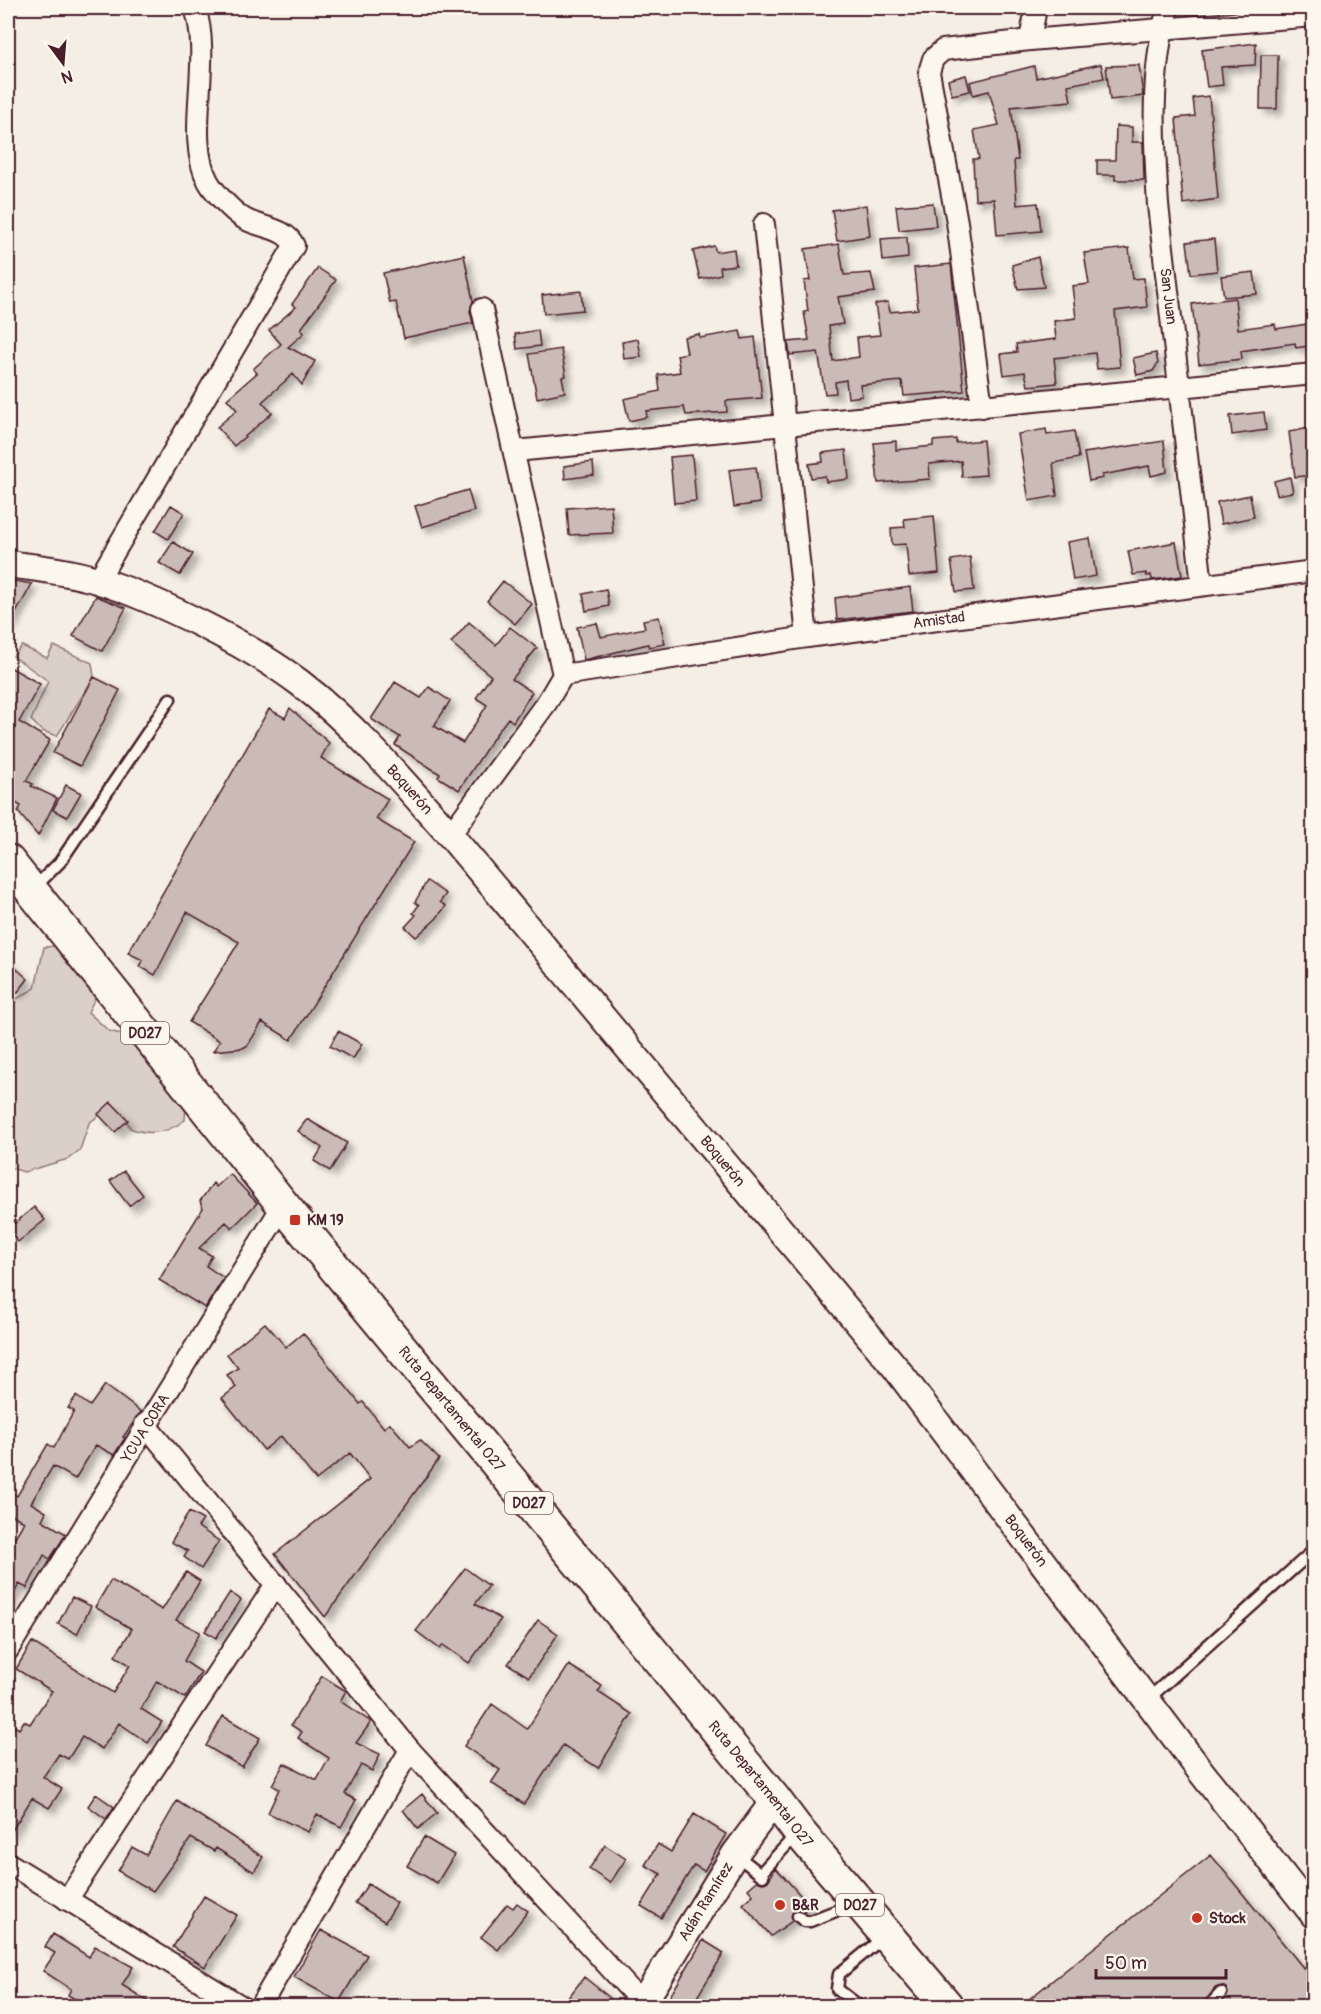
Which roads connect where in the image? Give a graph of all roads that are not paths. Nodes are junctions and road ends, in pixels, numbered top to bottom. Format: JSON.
{"nodes":[{"id":1,"x":195,"y":8,"type":"edge"},
{"id":2,"x":1036,"y":8,"type":"edge"},
{"id":3,"x":1168,"y":8,"type":"edge"},
{"id":4,"x":1314,"y":16,"type":"edge"},
{"id":5,"x":1161,"y":31,"type":"junction"},
{"id":6,"x":1030,"y":40,"type":"junction"},
{"id":7,"x":764,"y":224,"type":"dead end"},
{"id":8,"x":482,"y":309,"type":"dead end"},
{"id":9,"x":1314,"y":374,"type":"edge"},
{"id":10,"x":1179,"y":388,"type":"junction"},
{"id":11,"x":982,"y":407,"type":"junction"},
{"id":12,"x":784,"y":424,"type":"junction"},
{"id":13,"x":515,"y":451,"type":"junction"},
{"id":14,"x":8,"y":564,"type":"edge"},
{"id":15,"x":1314,"y":571,"type":"edge"},
{"id":16,"x":98,"y":580,"type":"junction"},
{"id":17,"x":1202,"y":585,"type":"junction"},
{"id":18,"x":807,"y":637,"type":"junction"},
{"id":19,"x":563,"y":675,"type":"junction"},
{"id":20,"x":170,"y":699,"type":"dead end"},
{"id":21,"x":450,"y":835,"type":"junction"},
{"id":22,"x":18,"y":877,"type":"edge"},
{"id":23,"x":283,"y":1205,"type":"junction"},
{"id":24,"x":145,"y":1424,"type":"junction"},
{"id":25,"x":1314,"y":1550,"type":"edge"},
{"id":26,"x":276,"y":1584,"type":"junction"},
{"id":27,"x":8,"y":1650,"type":"edge"},
{"id":28,"x":1147,"y":1700,"type":"junction"},
{"id":29,"x":410,"y":1750,"type":"junction"},
{"id":30,"x":775,"y":1800,"type":"junction"},
{"id":31,"x":799,"y":1832,"type":"junction"},
{"id":32,"x":735,"y":1854,"type":"junction"},
{"id":33,"x":8,"y":1863,"type":"edge"},
{"id":34,"x":67,"y":1900,"type":"junction"},
{"id":35,"x":857,"y":1902,"type":"junction"},
{"id":36,"x":798,"y":1916,"type":"dead end"},
{"id":37,"x":1314,"y":1916,"type":"edge"},
{"id":38,"x":887,"y":1934,"type":"junction"},
{"id":39,"x":1221,"y":1993,"type":"dead end"},
{"id":40,"x":643,"y":2006,"type":"edge"},
{"id":41,"x":241,"y":2007,"type":"edge"},
{"id":42,"x":260,"y":2007,"type":"edge"},
{"id":43,"x":859,"y":2007,"type":"edge"},
{"id":44,"x":947,"y":2007,"type":"edge"},
{"id":45,"x":1209,"y":2007,"type":"edge"}],
"edges":[{"from":1,"to":16,"type":"street"},
{"from":2,"to":6,"type":"street"},
{"from":3,"to":5,"type":"street","name":"San Juan"},
{"from":4,"to":5,"type":"street"},
{"from":5,"to":6,"type":"street"},
{"from":5,"to":10,"type":"street","name":"San Juan"},
{"from":6,"to":11,"type":"street"},
{"from":7,"to":12,"type":"street"},
{"from":8,"to":13,"type":"street"},
{"from":9,"to":10,"type":"street"},
{"from":10,"to":11,"type":"street"},
{"from":10,"to":17,"type":"street","name":"San Juan"},
{"from":11,"to":12,"type":"street"},
{"from":12,"to":13,"type":"street"},
{"from":12,"to":18,"type":"street"},
{"from":13,"to":19,"type":"street"},
{"from":14,"to":16,"type":"street","name":"Boquerón"},
{"from":15,"to":17,"type":"street","name":"Amistad"},
{"from":16,"to":21,"type":"street","name":"Boquerón"},
{"from":17,"to":18,"type":"street","name":"Amistad"},
{"from":18,"to":19,"type":"street","name":"Amistad"},
{"from":19,"to":21,"type":"street"},
{"from":20,"to":22,"type":"lane"},
{"from":21,"to":28,"type":"street","name":"Boquerón"},
{"from":22,"to":23,"type":"main road","name":"Ruta Departamental 027","number":"D027"},
{"from":23,"to":24,"type":"street","name":"YCUA CORA"},
{"from":23,"to":30,"type":"main road","name":"Ruta Departamental 027","number":"D027"},
{"from":24,"to":26,"type":"street"},
{"from":24,"to":27,"type":"street","name":"YCUA CORA"},
{"from":25,"to":28,"type":"lane"},
{"from":26,"to":29,"type":"street"},
{"from":26,"to":34,"type":"street"},
{"from":28,"to":37,"type":"street","name":"Boquerón"},
{"from":29,"to":40,"type":"street"},
{"from":29,"to":42,"type":"street"},
{"from":30,"to":31,"type":"main road","name":"Ruta Departamental 027","number":"D027"},
{"from":30,"to":32,"type":"street","name":"Adán Ramírez"},
{"from":31,"to":32,"type":"lane"},
{"from":31,"to":35,"type":"main road","name":"Ruta Departamental 027","number":"D027"},
{"from":32,"to":40,"type":"street","name":"Adán Ramírez"},
{"from":33,"to":34,"type":"street"},
{"from":34,"to":41,"type":"street"},
{"from":35,"to":36,"type":"lane"},
{"from":35,"to":38,"type":"main road","name":"Ruta Departamental 027","number":"D027"},
{"from":38,"to":43,"type":"lane"},
{"from":38,"to":44,"type":"main road","name":"Ruta Departamental 027","number":"D027"},
{"from":39,"to":45,"type":"lane"}]}
